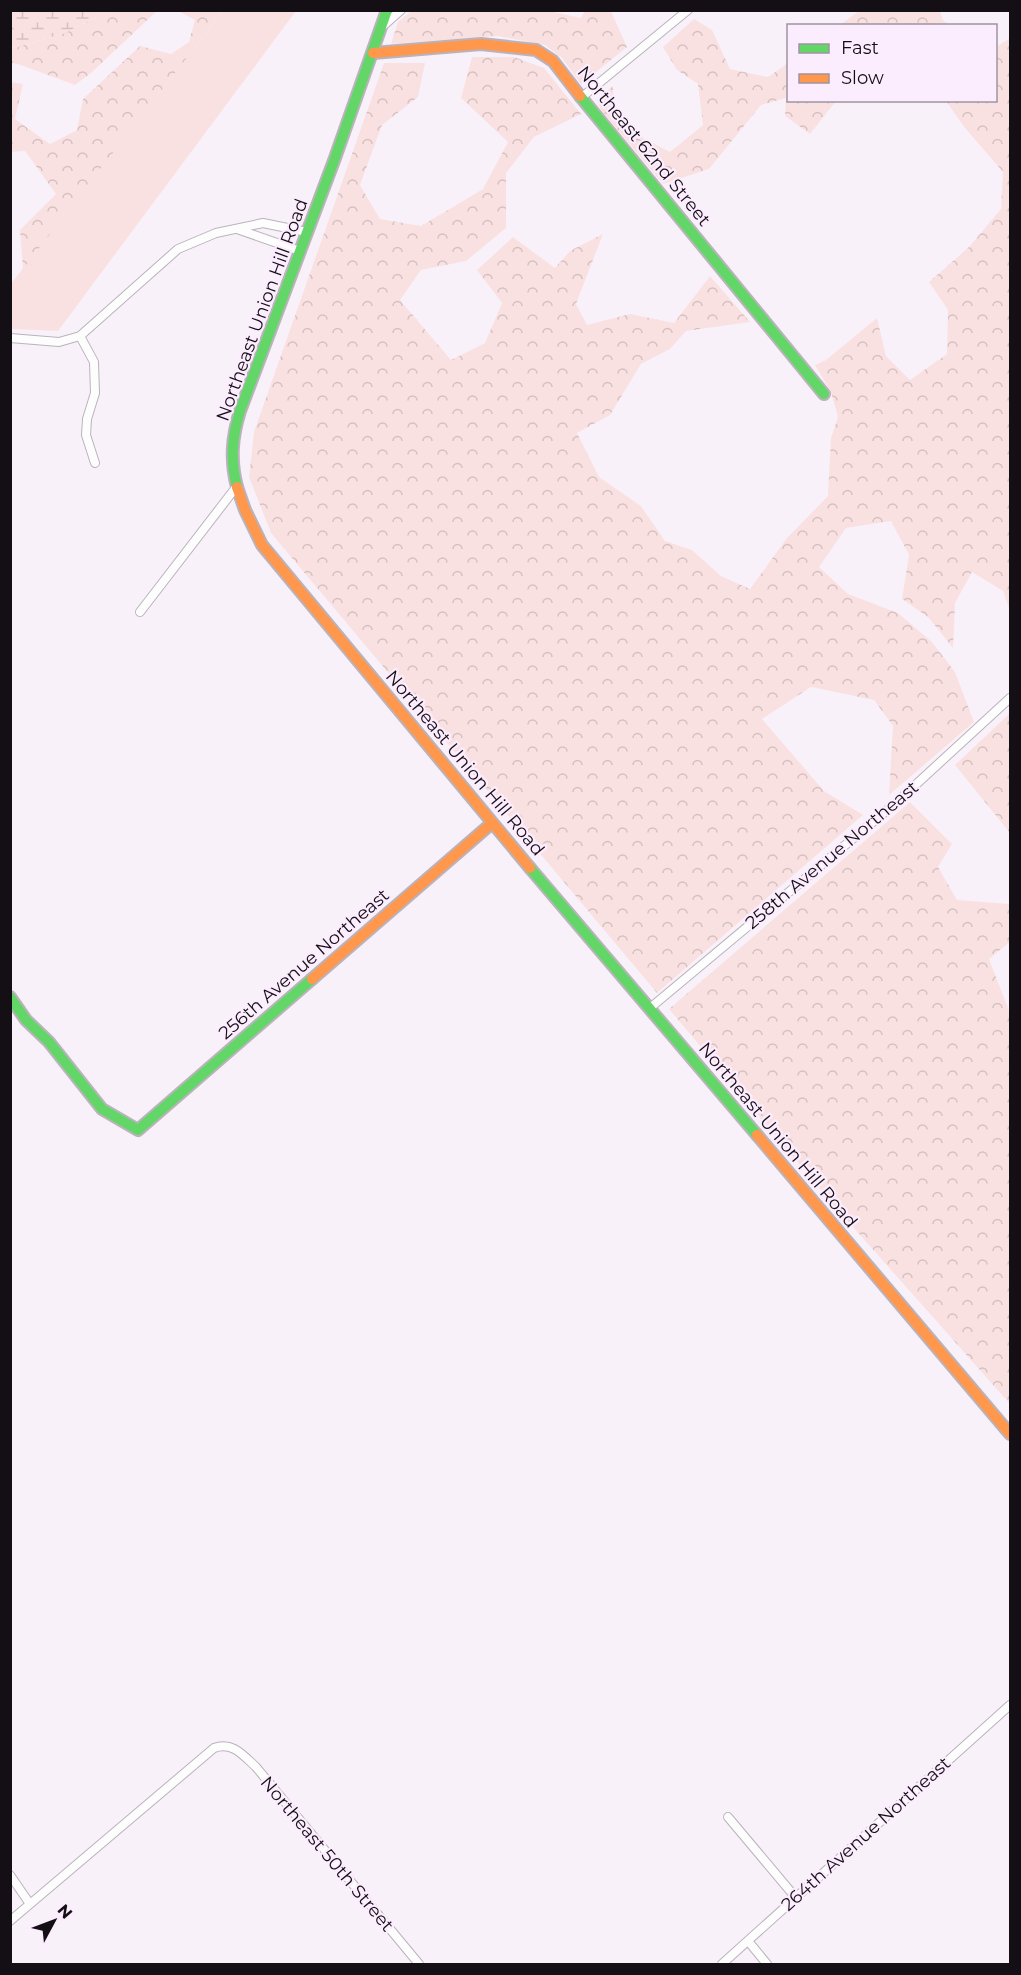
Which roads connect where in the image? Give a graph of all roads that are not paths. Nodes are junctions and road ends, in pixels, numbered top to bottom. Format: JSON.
{"nodes":[{"id":1,"x":387,"y":10,"type":"edge"},
{"id":2,"x":401,"y":10,"type":"edge"},
{"id":3,"x":688,"y":10,"type":"edge"},
{"id":4,"x":382,"y":27,"type":"junction"},
{"id":5,"x":373,"y":53,"type":"junction"},
{"id":6,"x":582,"y":96,"type":"junction"},
{"id":7,"x":236,"y":229,"type":"junction"},
{"id":8,"x":307,"y":232,"type":"junction"},
{"id":9,"x":300,"y":251,"type":"junction"},
{"id":10,"x":80,"y":336,"type":"junction"},
{"id":11,"x":10,"y":338,"type":"edge"},
{"id":12,"x":824,"y":394,"type":"dead end"},
{"id":13,"x":95,"y":464,"type":"dead end"},
{"id":14,"x":237,"y":486,"type":"junction"},
{"id":15,"x":140,"y":612,"type":"dead end"},
{"id":16,"x":1011,"y":698,"type":"edge"},
{"id":17,"x":492,"y":823,"type":"junction"},
{"id":18,"x":10,"y":997,"type":"edge"},
{"id":19,"x":650,"y":1008,"type":"junction"},
{"id":20,"x":1011,"y":1434,"type":"edge"},
{"id":21,"x":1011,"y":1705,"type":"edge"},
{"id":22,"x":728,"y":1817,"type":"dead end"},
{"id":23,"x":10,"y":1875,"type":"edge"},
{"id":24,"x":796,"y":1898,"type":"junction"},
{"id":25,"x":30,"y":1904,"type":"junction"},
{"id":26,"x":10,"y":1921,"type":"edge"},
{"id":27,"x":748,"y":1941,"type":"junction"},
{"id":28,"x":419,"y":1965,"type":"edge"},
{"id":29,"x":723,"y":1965,"type":"edge"},
{"id":30,"x":767,"y":1965,"type":"edge"}],
"edges":[{"from":1,"to":4,"type":"street","name":"Northeast Union Hill Road"},
{"from":2,"to":4,"type":"street"},
{"from":3,"to":6,"type":"street"},
{"from":4,"to":5,"type":"street","name":"Northeast Union Hill Road"},
{"from":5,"to":6,"type":"street","name":"Northeast 62nd Street"},
{"from":5,"to":8,"type":"street","name":"Northeast Union Hill Road"},
{"from":6,"to":12,"type":"street","name":"Northeast 62nd Street"},
{"from":7,"to":8,"type":"street"},
{"from":7,"to":9,"type":"street"},
{"from":7,"to":10,"type":"street"},
{"from":8,"to":9,"type":"street","name":"Northeast Union Hill Road"},
{"from":9,"to":14,"type":"street","name":"Northeast Union Hill Road"},
{"from":10,"to":11,"type":"street"},
{"from":10,"to":13,"type":"street"},
{"from":14,"to":15,"type":"street"},
{"from":14,"to":17,"type":"street","name":"Northeast Union Hill Road"},
{"from":16,"to":19,"type":"street","name":"258th Avenue Northeast"},
{"from":17,"to":18,"type":"street","name":"256th Avenue Northeast"},
{"from":17,"to":19,"type":"street","name":"Northeast Union Hill Road"},
{"from":19,"to":20,"type":"street","name":"Northeast Union Hill Road"},
{"from":21,"to":24,"type":"street","name":"264th Avenue Northeast"},
{"from":22,"to":24,"type":"street"},
{"from":23,"to":25,"type":"street"},
{"from":24,"to":27,"type":"street","name":"264th Avenue Northeast"},
{"from":25,"to":26,"type":"street"},
{"from":25,"to":28,"type":"street","name":"Northeast 50th Street"},
{"from":27,"to":29,"type":"street","name":"264th Avenue Northeast"},
{"from":27,"to":30,"type":"street"}]}
